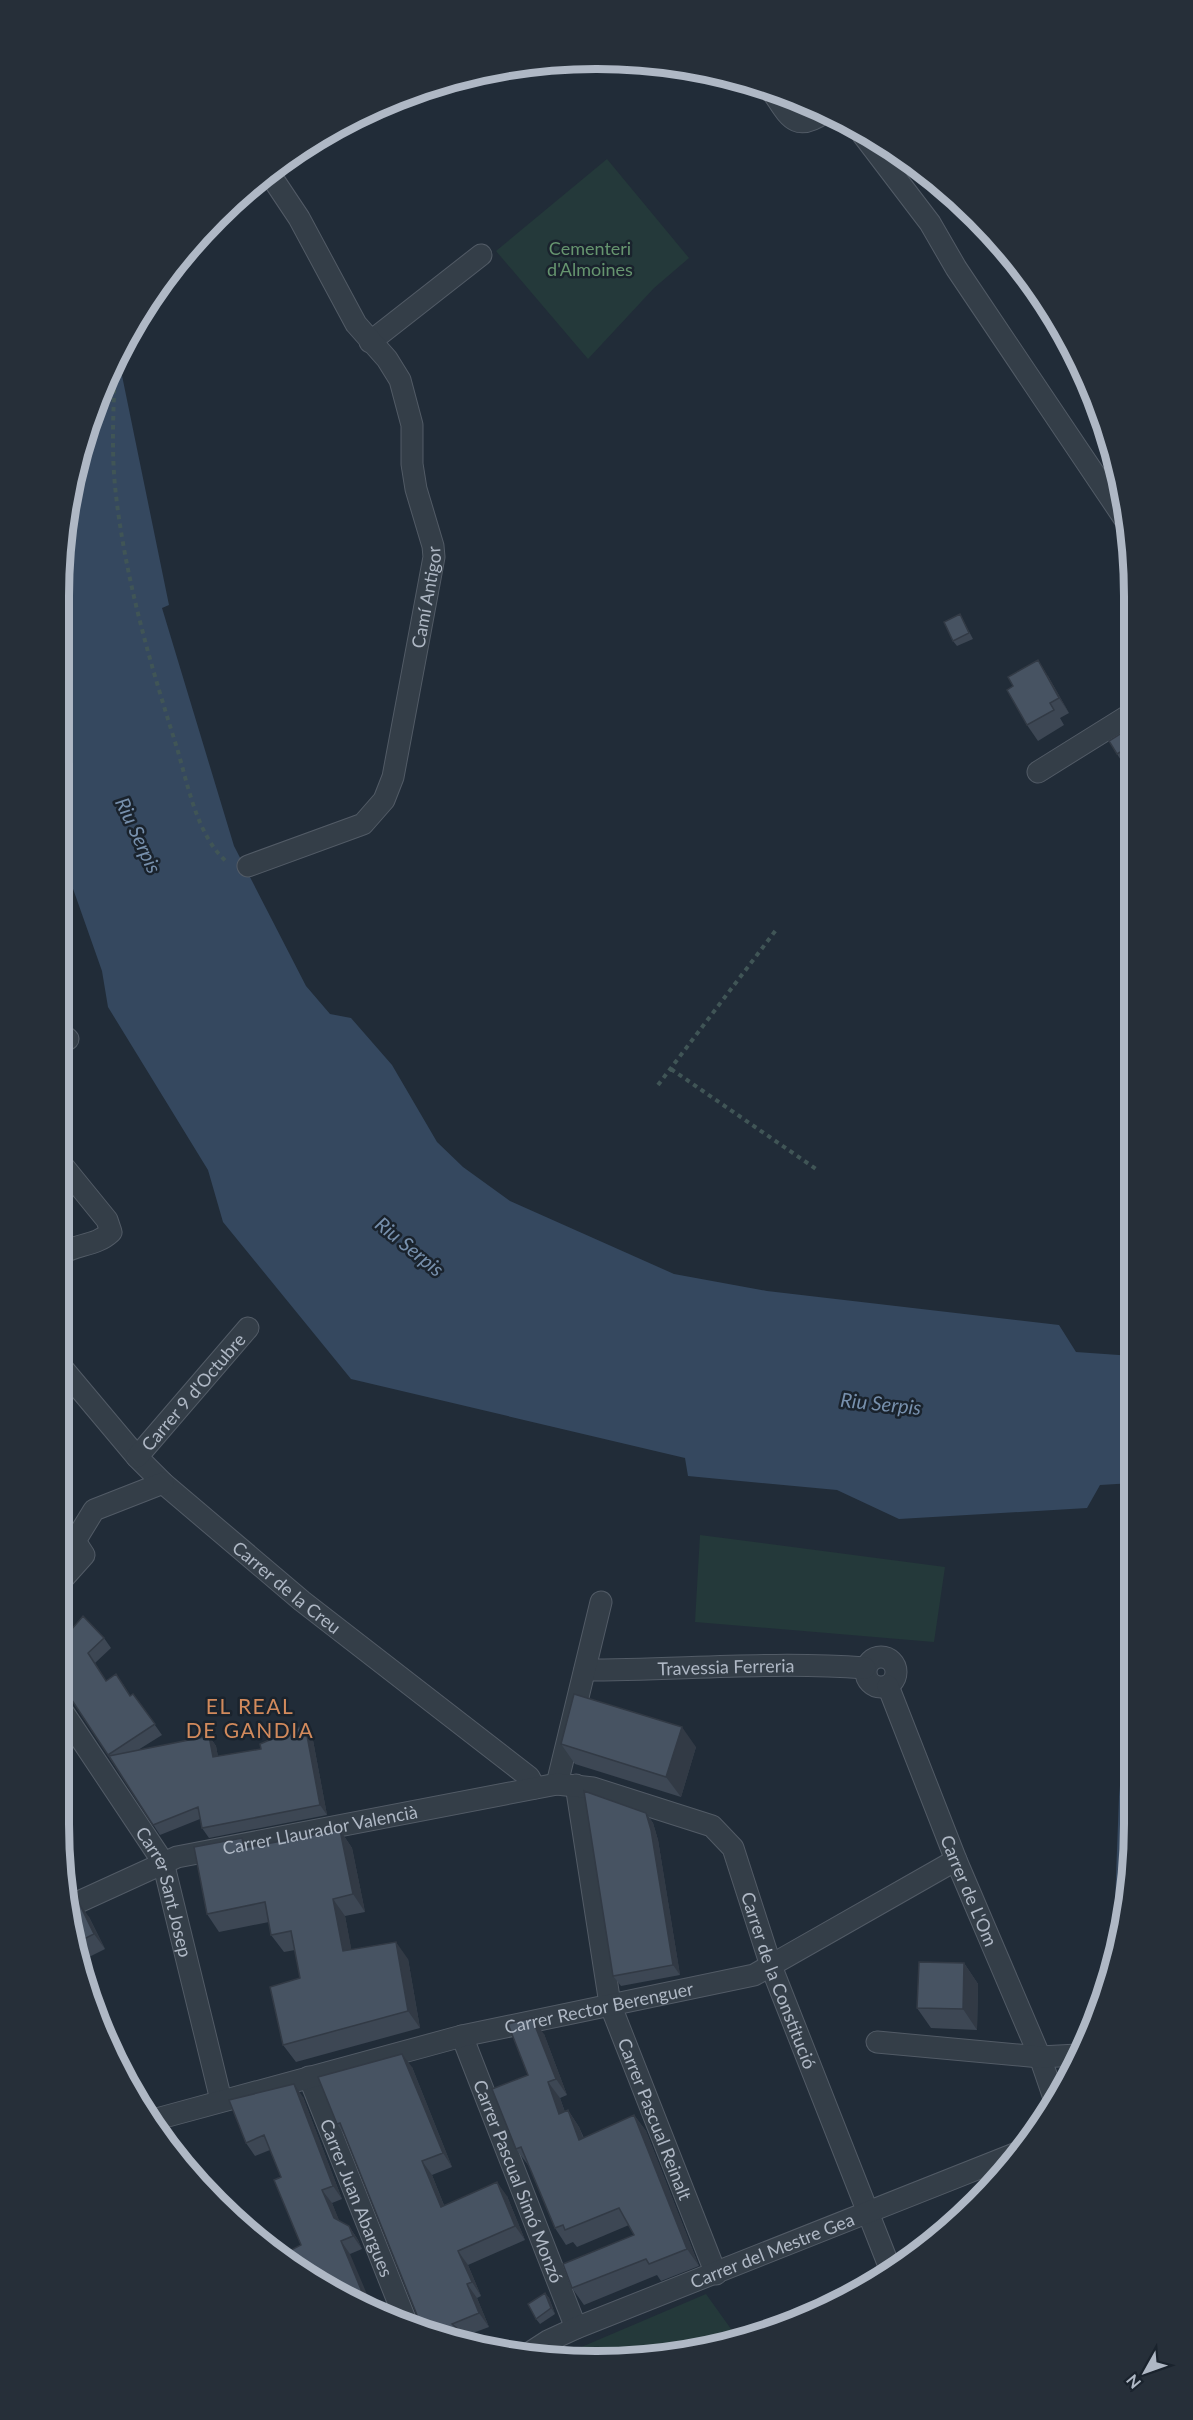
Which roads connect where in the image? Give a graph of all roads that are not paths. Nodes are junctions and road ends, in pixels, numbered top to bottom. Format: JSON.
{"nodes":[{"id":1,"x":779,"y":102,"type":"edge"},
{"id":2,"x":817,"y":117,"type":"edge"},
{"id":3,"x":873,"y":148,"type":"edge"},
{"id":4,"x":273,"y":179,"type":"edge"},
{"id":5,"x":481,"y":255,"type":"dead end"},
{"id":6,"x":370,"y":342,"type":"junction"},
{"id":7,"x":1116,"y":506,"type":"edge"},
{"id":8,"x":1124,"y":718,"type":"edge"},
{"id":9,"x":1038,"y":772,"type":"dead end"},
{"id":10,"x":248,"y":866,"type":"road end"},
{"id":11,"x":69,"y":1174,"type":"edge"},
{"id":12,"x":69,"y":1250,"type":"edge"},
{"id":13,"x":248,"y":1328,"type":"dead end"},
{"id":14,"x":69,"y":1377,"type":"edge"},
{"id":15,"x":137,"y":1457,"type":"junction"},
{"id":16,"x":163,"y":1483,"type":"junction"},
{"id":17,"x":69,"y":1571,"type":"edge"},
{"id":18,"x":601,"y":1602,"type":"dead end"},
{"id":19,"x":585,"y":1670,"type":"junction"},
{"id":20,"x":888,"y":1686,"type":"joint"},
{"id":21,"x":69,"y":1722,"type":"edge"},
{"id":22,"x":567,"y":1784,"type":"junction"},
{"id":23,"x":535,"y":1788,"type":"junction"},
{"id":24,"x":956,"y":1860,"type":"junction"},
{"id":25,"x":164,"y":1862,"type":"junction"},
{"id":26,"x":76,"y":1903,"type":"edge"},
{"id":27,"x":771,"y":1966,"type":"junction"},
{"id":28,"x":610,"y":2004,"type":"junction"},
{"id":29,"x":462,"y":2036,"type":"junction"},
{"id":30,"x":877,"y":2042,"type":"dead end"},
{"id":31,"x":1071,"y":2055,"type":"edge"},
{"id":32,"x":1040,"y":2057,"type":"junction"},
{"id":33,"x":309,"y":2077,"type":"junction"},
{"id":34,"x":1051,"y":2090,"type":"edge"},
{"id":35,"x":221,"y":2100,"type":"junction"},
{"id":36,"x":159,"y":2118,"type":"edge"},
{"id":37,"x":1004,"y":2158,"type":"edge"},
{"id":38,"x":868,"y":2214,"type":"junction"},
{"id":39,"x":888,"y":2263,"type":"edge"},
{"id":40,"x":716,"y":2274,"type":"junction"},
{"id":41,"x":403,"y":2314,"type":"edge"},
{"id":42,"x":576,"y":2328,"type":"junction"},
{"id":43,"x":538,"y":2347,"type":"edge"}],
"edges":[{"from":1,"to":2,"type":"street"},
{"from":3,"to":7,"type":"street"},
{"from":4,"to":6,"type":"street","name":"Camí Antigor"},
{"from":5,"to":6,"type":"street"},
{"from":6,"to":10,"type":"street","name":"Camí Antigor"},
{"from":8,"to":9,"type":"street"},
{"from":11,"to":12,"type":"street"},
{"from":13,"to":15,"type":"street","name":"Carrer 9 d'Octubre"},
{"from":14,"to":15,"type":"street","name":"Carrer de la Creu"},
{"from":15,"to":16,"type":"street","name":"Carrer de la Creu"},
{"from":16,"to":17,"type":"street"},
{"from":16,"to":23,"type":"street","name":"Carrer de la Creu"},
{"from":18,"to":19,"type":"street"},
{"from":19,"to":20,"type":"street","name":"Travessia Ferreria"},
{"from":19,"to":22,"type":"street"},
{"from":20,"to":24,"type":"street","name":"Carrer de L'Om"},
{"from":21,"to":25,"type":"street","name":"Carrer Sant Josep"},
{"from":22,"to":23,"type":"street","name":"Carrer Llaurador Valencià"},
{"from":22,"to":27,"type":"street","name":"Carrer de la Constitució"},
{"from":22,"to":28,"type":"street","name":"Carrer Pascual Reinalt"},
{"from":23,"to":25,"type":"street","name":"Carrer Llaurador Valencià"},
{"from":24,"to":27,"type":"street","name":"Carrer Rector Berenguer"},
{"from":24,"to":32,"type":"street","name":"Carrer de L'Om"},
{"from":25,"to":26,"type":"street","name":"Carrer Llaurador Valencià"},
{"from":25,"to":35,"type":"street","name":"Carrer Sant Josep"},
{"from":27,"to":28,"type":"street","name":"Carrer Rector Berenguer"},
{"from":27,"to":38,"type":"street","name":"Carrer de la Constitució"},
{"from":28,"to":29,"type":"street","name":"Carrer Rector Berenguer"},
{"from":28,"to":40,"type":"street","name":"Carrer Pascual Reinalt"},
{"from":29,"to":33,"type":"street","name":"Carrer Rector Berenguer"},
{"from":29,"to":42,"type":"street","name":"Carrer Pascual Simó Monzó"},
{"from":30,"to":32,"type":"street"},
{"from":31,"to":32,"type":"street"},
{"from":32,"to":34,"type":"street","name":"Carrer de L'Om"},
{"from":33,"to":35,"type":"street","name":"Carrer Rector Berenguer"},
{"from":33,"to":41,"type":"street","name":"Carrer Juan Abargues"},
{"from":35,"to":36,"type":"street","name":"Carrer Rector Berenguer"},
{"from":37,"to":38,"type":"street","name":"Carrer del Mestre Gea"},
{"from":38,"to":39,"type":"street","name":"Carrer de la Constitució"},
{"from":38,"to":40,"type":"street","name":"Carrer del Mestre Gea"},
{"from":40,"to":42,"type":"street","name":"Carrer del Mestre Gea"},
{"from":42,"to":43,"type":"street","name":"Carrer del Mestre Gea"}]}
